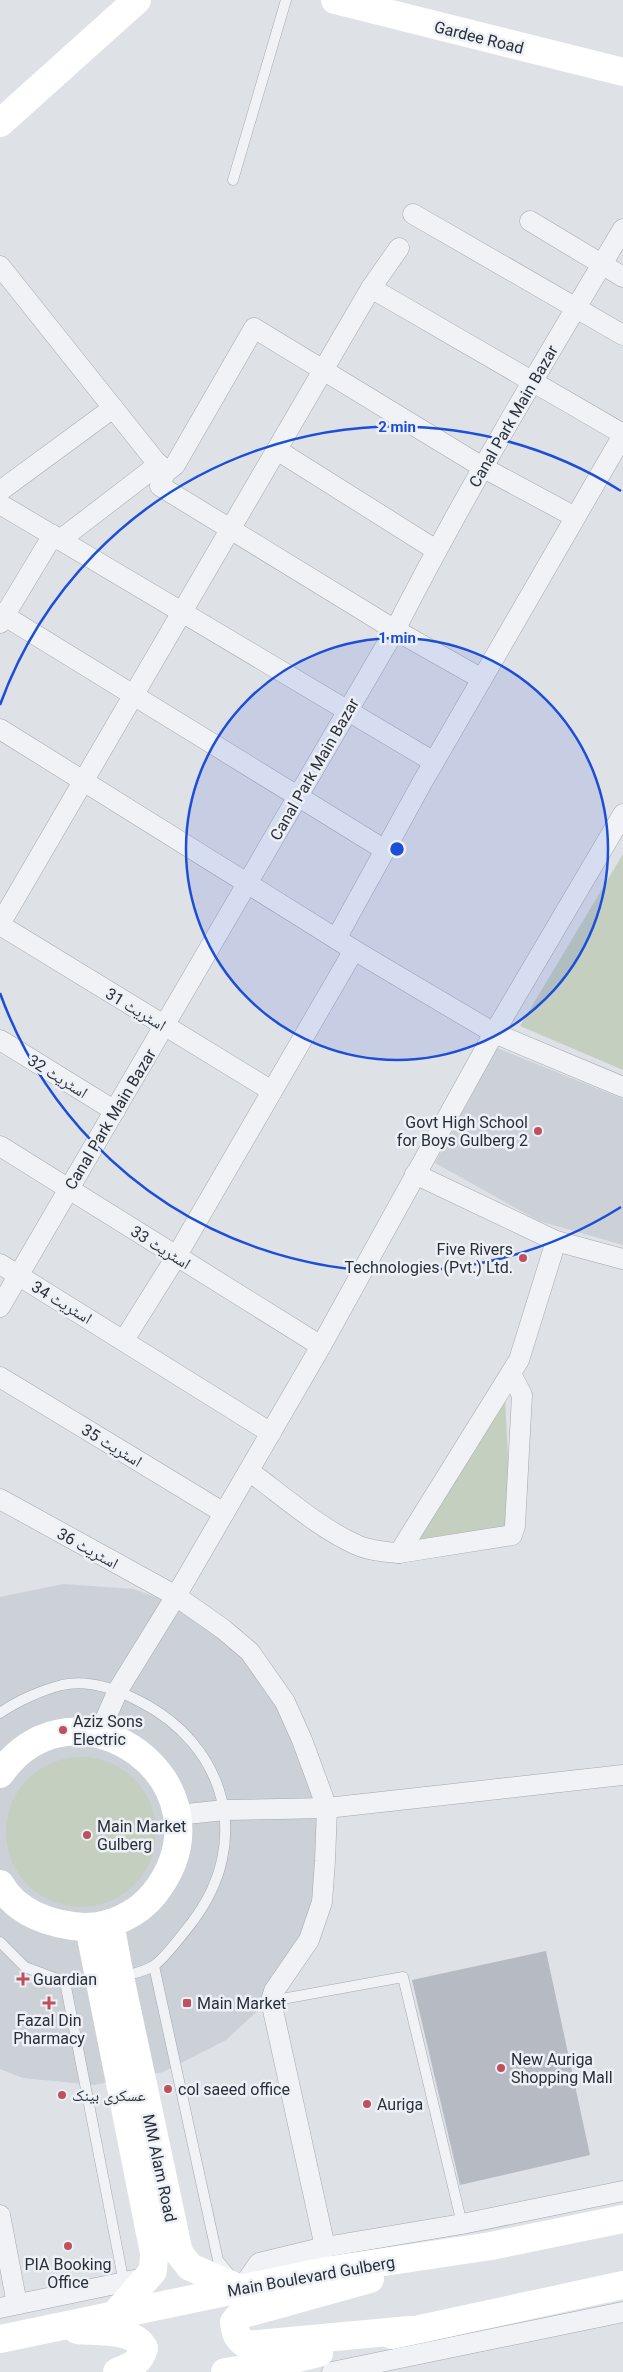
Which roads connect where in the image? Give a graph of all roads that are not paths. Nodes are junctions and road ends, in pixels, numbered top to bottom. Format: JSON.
{"nodes":[{"id":1,"x":137,"y":0,"type":"edge"},
{"id":2,"x":286,"y":0,"type":"edge"},
{"id":3,"x":335,"y":0,"type":"edge"},
{"id":4,"x":623,"y":72,"type":"edge"},
{"id":5,"x":0,"y":123,"type":"edge"},
{"id":6,"x":233,"y":180,"type":"dead end"},
{"id":7,"x":413,"y":214,"type":"dead end"},
{"id":8,"x":530,"y":221,"type":"dead end"},
{"id":9,"x":623,"y":229,"type":"edge"},
{"id":10,"x":399,"y":248,"type":"dead end"},
{"id":11,"x":602,"y":263,"type":"junction"},
{"id":12,"x":0,"y":266,"type":"edge"},
{"id":13,"x":623,"y":277,"type":"edge"},
{"id":14,"x":371,"y":288,"type":"junction"},
{"id":15,"x":575,"y":307,"type":"junction"},
{"id":16,"x":623,"y":335,"type":"edge"},
{"id":17,"x":323,"y":370,"type":"junction"},
{"id":18,"x":533,"y":380,"type":"junction"},
{"id":19,"x":113,"y":408,"type":"junction"},
{"id":20,"x":623,"y":434,"type":"edge"},
{"id":21,"x":277,"y":450,"type":"junction"},
{"id":22,"x":162,"y":468,"type":"junction"},
{"id":23,"x":484,"y":468,"type":"junction"},
{"id":24,"x":0,"y":491,"type":"edge"},
{"id":25,"x":0,"y":504,"type":"edge"},
{"id":26,"x":575,"y":517,"type":"junction"},
{"id":27,"x":230,"y":529,"type":"junction"},
{"id":28,"x":57,"y":538,"type":"junction"},
{"id":29,"x":436,"y":550,"type":"junction"},
{"id":30,"x":182,"y":612,"type":"junction"},
{"id":31,"x":2,"y":617,"type":"edge"},
{"id":32,"x":395,"y":630,"type":"junction"},
{"id":33,"x":482,"y":679,"type":"junction"},
{"id":34,"x":133,"y":696,"type":"junction"},
{"id":35,"x":347,"y":712,"type":"junction"},
{"id":36,"x":0,"y":729,"type":"edge"},
{"id":37,"x":434,"y":762,"type":"junction"},
{"id":38,"x":84,"y":780,"type":"junction"},
{"id":39,"x":297,"y":797,"type":"junction"},
{"id":40,"x":623,"y":814,"type":"edge"},
{"id":41,"x":385,"y":850,"type":"junction"},
{"id":42,"x":247,"y":882,"type":"junction"},
{"id":43,"x":0,"y":925,"type":"edge"},
{"id":44,"x":336,"y":939,"type":"junction"},
{"id":45,"x":354,"y":950,"type":"junction"},
{"id":46,"x":165,"y":1027,"type":"junction"},
{"id":47,"x":494,"y":1033,"type":"junction"},
{"id":48,"x":0,"y":1040,"type":"edge"},
{"id":49,"x":623,"y":1087,"type":"edge"},
{"id":50,"x":272,"y":1091,"type":"junction"},
{"id":51,"x":115,"y":1111,"type":"junction"},
{"id":52,"x":0,"y":1146,"type":"edge"},
{"id":53,"x":415,"y":1174,"type":"junction"},
{"id":54,"x":69,"y":1189,"type":"junction"},
{"id":55,"x":556,"y":1241,"type":"junction"},
{"id":56,"x":176,"y":1257,"type":"junction"},
{"id":57,"x":623,"y":1259,"type":"edge"},
{"id":58,"x":0,"y":1264,"type":"edge"},
{"id":59,"x":18,"y":1275,"type":"junction"},
{"id":60,"x":0,"y":1306,"type":"edge"},
{"id":61,"x":124,"y":1340,"type":"junction"},
{"id":62,"x":322,"y":1346,"type":"junction"},
{"id":63,"x":511,"y":1374,"type":"junction"},
{"id":64,"x":0,"y":1377,"type":"edge"},
{"id":65,"x":271,"y":1433,"type":"junction"},
{"id":66,"x":248,"y":1471,"type":"junction"},
{"id":67,"x":0,"y":1498,"type":"edge"},
{"id":68,"x":224,"y":1513,"type":"junction"},
{"id":69,"x":399,"y":1553,"type":"junction"},
{"id":70,"x":176,"y":1596,"type":"junction"},
{"id":71,"x":118,"y":1690,"type":"junction"},
{"id":72,"x":0,"y":1712,"type":"edge"},
{"id":73,"x":99,"y":1734,"type":"junction"},
{"id":74,"x":0,"y":1774,"type":"edge"},
{"id":75,"x":623,"y":1775,"type":"edge"},
{"id":76,"x":326,"y":1808,"type":"junction"},
{"id":77,"x":225,"y":1810,"type":"junction"},
{"id":78,"x":177,"y":1816,"type":"junction"},
{"id":79,"x":0,"y":1884,"type":"edge"},
{"id":80,"x":100,"y":1925,"type":"junction"},
{"id":81,"x":0,"y":1942,"type":"edge"},
{"id":82,"x":154,"y":1966,"type":"junction"},
{"id":83,"x":109,"y":1977,"type":"junction"},
{"id":84,"x":65,"y":1982,"type":"junction"},
{"id":85,"x":271,"y":2001,"type":"junction"},
{"id":86,"x":623,"y":2191,"type":"edge"},
{"id":87,"x":0,"y":2215,"type":"edge"},
{"id":88,"x":623,"y":2219,"type":"edge"},
{"id":89,"x":462,"y":2224,"type":"junction"},
{"id":90,"x":491,"y":2246,"type":"junction"},
{"id":91,"x":325,"y":2247,"type":"junction"},
{"id":92,"x":136,"y":2280,"type":"junction"},
{"id":93,"x":623,"y":2285,"type":"edge"},
{"id":94,"x":241,"y":2289,"type":"junction"},
{"id":95,"x":9,"y":2306,"type":"edge"},
{"id":96,"x":623,"y":2312,"type":"edge"},
{"id":97,"x":116,"y":2313,"type":"junction"},
{"id":98,"x":51,"y":2328,"type":"junction"},
{"id":99,"x":410,"y":2330,"type":"junction"},
{"id":100,"x":0,"y":2339,"type":"edge"},
{"id":101,"x":248,"y":2370,"type":"edge"},
{"id":102,"x":117,"y":2372,"type":"edge"},
{"id":103,"x":332,"y":2372,"type":"edge"}],
"edges":[{"from":1,"to":5,"type":"street"},
{"from":2,"to":6,"type":"lane"},
{"from":3,"to":4,"type":"street","name":"Gardee Road"},
{"from":7,"to":15,"type":"street"},
{"from":8,"to":11,"type":"street"},
{"from":9,"to":11,"type":"street","name":"Canal Park Main Bazar"},
{"from":10,"to":14,"type":"street"},
{"from":11,"to":13,"type":"street"},
{"from":11,"to":15,"type":"street","name":"Canal Park Main Bazar"},
{"from":12,"to":19,"type":"street"},
{"from":14,"to":17,"type":"street"},
{"from":14,"to":18,"type":"street"},
{"from":15,"to":16,"type":"street"},
{"from":15,"to":18,"type":"street","name":"Canal Park Main Bazar"},
{"from":17,"to":21,"type":"street"},
{"from":17,"to":22,"type":"street"},
{"from":17,"to":23,"type":"street"},
{"from":18,"to":20,"type":"street"},
{"from":18,"to":23,"type":"street","name":"Canal Park Main Bazar"},
{"from":19,"to":22,"type":"street"},
{"from":19,"to":24,"type":"street"},
{"from":20,"to":26,"type":"street"},
{"from":21,"to":27,"type":"street"},
{"from":21,"to":29,"type":"street"},
{"from":22,"to":27,"type":"street"},
{"from":22,"to":28,"type":"street"},
{"from":23,"to":26,"type":"street"},
{"from":23,"to":29,"type":"street","name":"Canal Park Main Bazar"},
{"from":25,"to":28,"type":"street"},
{"from":26,"to":33,"type":"street"},
{"from":27,"to":30,"type":"street"},
{"from":27,"to":32,"type":"street"},
{"from":28,"to":30,"type":"street"},
{"from":28,"to":31,"type":"street"},
{"from":29,"to":32,"type":"street","name":"Canal Park Main Bazar"},
{"from":30,"to":34,"type":"street"},
{"from":30,"to":35,"type":"street"},
{"from":31,"to":34,"type":"street"},
{"from":32,"to":33,"type":"street"},
{"from":32,"to":35,"type":"street","name":"Canal Park Main Bazar"},
{"from":33,"to":37,"type":"street"},
{"from":34,"to":38,"type":"street"},
{"from":34,"to":39,"type":"street"},
{"from":35,"to":37,"type":"street"},
{"from":35,"to":39,"type":"street","name":"Canal Park Main Bazar"},
{"from":36,"to":38,"type":"street"},
{"from":37,"to":41,"type":"street"},
{"from":38,"to":42,"type":"street"},
{"from":38,"to":43,"type":"street"},
{"from":39,"to":41,"type":"street"},
{"from":39,"to":42,"type":"street","name":"Canal Park Main Bazar"},
{"from":40,"to":47,"type":"street"},
{"from":41,"to":44,"type":"street"},
{"from":42,"to":44,"type":"street"},
{"from":42,"to":46,"type":"street","name":"Canal Park Main Bazar"},
{"from":43,"to":46,"type":"street","name":"اسٹریٹ 31"},
{"from":44,"to":45,"type":"street"},
{"from":45,"to":47,"type":"street"},
{"from":45,"to":50,"type":"street"},
{"from":46,"to":50,"type":"street","name":"اسٹریٹ 31"},
{"from":46,"to":51,"type":"street","name":"Canal Park Main Bazar"},
{"from":47,"to":49,"type":"street"},
{"from":47,"to":53,"type":"street"},
{"from":48,"to":51,"type":"street","name":"اسٹریٹ 32"},
{"from":50,"to":56,"type":"street"},
{"from":51,"to":54,"type":"street","name":"Canal Park Main Bazar"},
{"from":52,"to":54,"type":"street","name":"اسٹریٹ 33"},
{"from":53,"to":55,"type":"street"},
{"from":53,"to":62,"type":"street"},
{"from":54,"to":56,"type":"street","name":"اسٹریٹ 33"},
{"from":54,"to":59,"type":"street","name":"Canal Park Main Bazar"},
{"from":55,"to":57,"type":"street"},
{"from":55,"to":63,"type":"street"},
{"from":56,"to":61,"type":"street"},
{"from":56,"to":62,"type":"street","name":"اسٹریٹ 33"},
{"from":58,"to":59,"type":"street","name":"اسٹریٹ 34"},
{"from":59,"to":60,"type":"street","name":"Canal Park Main Bazar"},
{"from":59,"to":61,"type":"street","name":"اسٹریٹ 34"},
{"from":61,"to":65,"type":"street","name":"اسٹریٹ 34"},
{"from":62,"to":65,"type":"street"},
{"from":63,"to":69,"type":"street"},
{"from":63,"to":69,"type":"street"},
{"from":64,"to":68,"type":"street","name":"اسٹریٹ 35"},
{"from":65,"to":66,"type":"street"},
{"from":66,"to":68,"type":"street"},
{"from":66,"to":69,"type":"street"},
{"from":67,"to":70,"type":"street","name":"اسٹریٹ 36"},
{"from":68,"to":70,"type":"street"},
{"from":70,"to":71,"type":"street"},
{"from":70,"to":76,"type":"street","name":"اسٹریٹ 36"},
{"from":71,"to":72,"type":"lane"},
{"from":71,"to":73,"type":"street"},
{"from":71,"to":77,"type":"lane"},
{"from":73,"to":74,"type":"street"},
{"from":73,"to":78,"type":"street"},
{"from":75,"to":76,"type":"street"},
{"from":76,"to":77,"type":"street"},
{"from":76,"to":85,"type":"street"},
{"from":77,"to":78,"type":"street"},
{"from":77,"to":82,"type":"lane"},
{"from":78,"to":80,"type":"street"},
{"from":79,"to":80,"type":"street"},
{"from":80,"to":83,"type":"street","name":"MM Alam Road"},
{"from":81,"to":84,"type":"lane"},
{"from":82,"to":83,"type":"lane"},
{"from":82,"to":94,"type":"lane"},
{"from":83,"to":84,"type":"lane"},
{"from":83,"to":92,"type":"street","name":"MM Alam Road"},
{"from":83,"to":94,"type":"street","name":"MM Alam Road"},
{"from":84,"to":92,"type":"lane"},
{"from":85,"to":89,"type":"lane"},
{"from":85,"to":91,"type":"street"},
{"from":86,"to":89,"type":"street"},
{"from":87,"to":95,"type":"street"},
{"from":88,"to":90,"type":"street","name":"Main Boulevard Gulberg"},
{"from":89,"to":91,"type":"street"},
{"from":90,"to":94,"type":"street","name":"Main Boulevard Gulberg"},
{"from":90,"to":99,"type":"street"},
{"from":91,"to":94,"type":"street"},
{"from":92,"to":95,"type":"street"},
{"from":92,"to":97,"type":"street"},
{"from":93,"to":99,"type":"street"},
{"from":94,"to":97,"type":"street","name":"Main Boulevard Gulberg"},
{"from":96,"to":103,"type":"street"},
{"from":97,"to":98,"type":"street","name":"Main Boulevard Gulberg"},
{"from":98,"to":100,"type":"street","name":"Main Boulevard Gulberg"},
{"from":98,"to":102,"type":"street"},
{"from":99,"to":101,"type":"street"}]}
